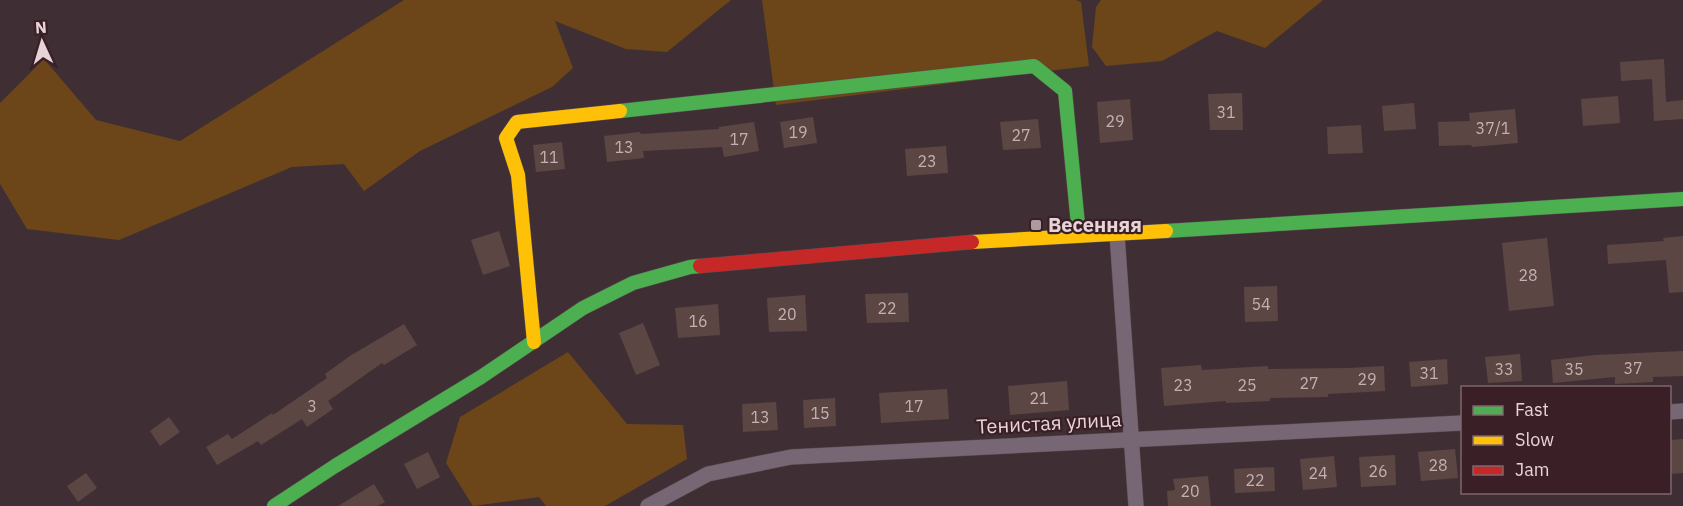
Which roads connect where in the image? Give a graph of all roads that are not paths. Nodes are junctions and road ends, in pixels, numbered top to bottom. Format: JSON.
{"nodes":[{"id":1,"x":1683,"y":199,"type":"edge"},
{"id":2,"x":1117,"y":234,"type":"junction"},
{"id":3,"x":1079,"y":235,"type":"junction"},
{"id":4,"x":534,"y":342,"type":"junction"},
{"id":5,"x":1461,"y":423,"type":"edge"},
{"id":6,"x":1131,"y":441,"type":"junction"},
{"id":7,"x":274,"y":506,"type":"edge"},
{"id":8,"x":648,"y":506,"type":"edge"},
{"id":9,"x":1136,"y":506,"type":"edge"}],
"edges":[{"from":1,"to":2,"type":"street"},
{"from":2,"to":3,"type":"street"},
{"from":2,"to":6,"type":"street"},
{"from":3,"to":4,"type":"street"},
{"from":3,"to":4,"type":"street"},
{"from":4,"to":7,"type":"street"},
{"from":5,"to":6,"type":"street","name":"Тенистая улица"},
{"from":6,"to":8,"type":"street","name":"Тенистая улица"},
{"from":6,"to":9,"type":"street"}]}
